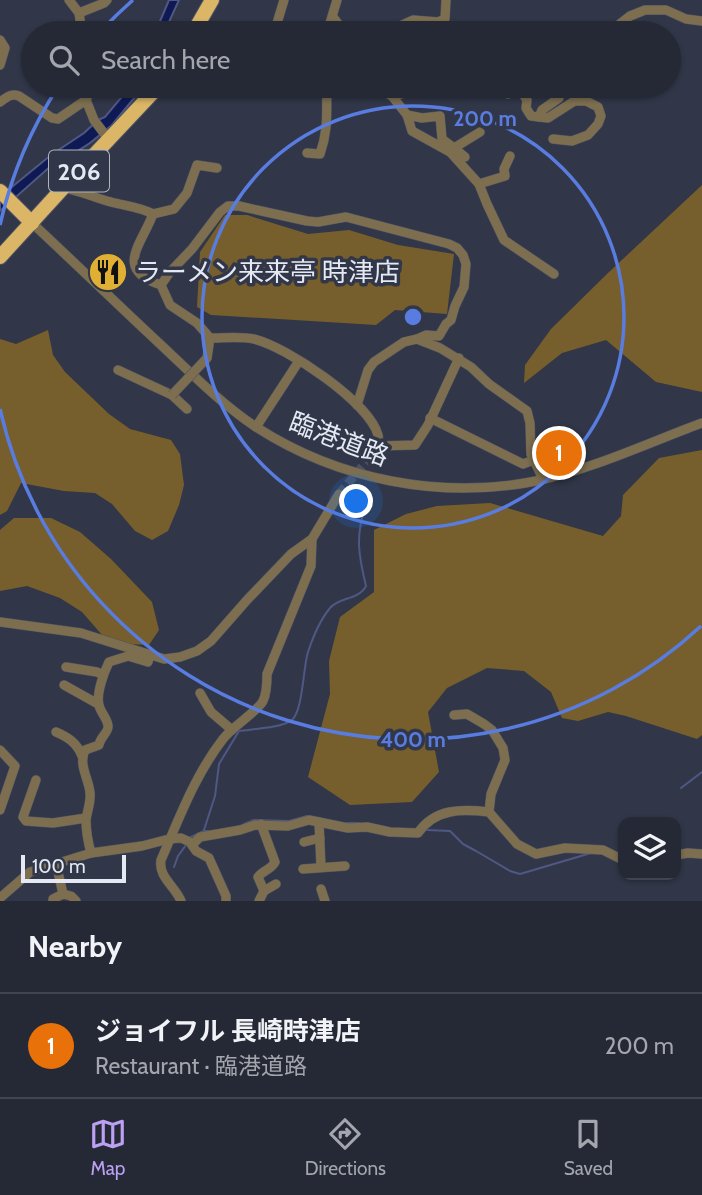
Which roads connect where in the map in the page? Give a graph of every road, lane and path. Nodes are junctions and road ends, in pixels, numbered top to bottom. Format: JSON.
{"nodes":[{"id":1,"x":69,"y":0,"type":"edge"},
{"id":2,"x":107,"y":0,"type":"edge"},
{"id":3,"x":212,"y":0,"type":"edge"},
{"id":4,"x":284,"y":0,"type":"edge"},
{"id":5,"x":337,"y":0,"type":"edge"},
{"id":6,"x":446,"y":0,"type":"edge"},
{"id":7,"x":79,"y":13,"type":"junction"},
{"id":8,"x":333,"y":17,"type":"junction"},
{"id":9,"x":80,"y":21,"type":"edge"},
{"id":10,"x":200,"y":21,"type":"edge"},
{"id":11,"x":278,"y":21,"type":"edge"},
{"id":12,"x":332,"y":21,"type":"edge"},
{"id":13,"x":336,"y":21,"type":"edge"},
{"id":14,"x":440,"y":21,"type":"edge"},
{"id":15,"x":624,"y":21,"type":"edge"},
{"id":16,"x":702,"y":21,"type":"edge"},
{"id":17,"x":0,"y":40,"type":"edge"},
{"id":18,"x":0,"y":65,"type":"edge"},
{"id":19,"x":21,"y":97,"type":"edge"},
{"id":20,"x":22,"y":98,"type":"edge"},
{"id":21,"x":147,"y":98,"type":"edge"},
{"id":22,"x":327,"y":98,"type":"edge"},
{"id":23,"x":394,"y":98,"type":"edge"},
{"id":24,"x":525,"y":98,"type":"edge"},
{"id":25,"x":559,"y":98,"type":"dead end"},
{"id":26,"x":580,"y":98,"type":"edge"},
{"id":27,"x":86,"y":100,"type":"joint"},
{"id":28,"x":575,"y":101,"type":"junction"},
{"id":29,"x":0,"y":102,"type":"edge"},
{"id":30,"x":407,"y":115,"type":"junction"},
{"id":31,"x":539,"y":117,"type":"junction"},
{"id":32,"x":480,"y":132,"type":"dead end"},
{"id":33,"x":107,"y":137,"type":"junction"},
{"id":34,"x":554,"y":139,"type":"dead end"},
{"id":35,"x":454,"y":148,"type":"junction"},
{"id":36,"x":307,"y":153,"type":"dead end"},
{"id":37,"x":510,"y":156,"type":"dead end"},
{"id":38,"x":465,"y":157,"type":"dead end"},
{"id":39,"x":217,"y":168,"type":"dead end"},
{"id":40,"x":479,"y":184,"type":"junction"},
{"id":41,"x":63,"y":188,"type":"junction"},
{"id":42,"x":0,"y":191,"type":"edge"},
{"id":43,"x":7,"y":203,"type":"edge"},
{"id":44,"x":153,"y":214,"type":"junction"},
{"id":45,"x":32,"y":223,"type":"junction"},
{"id":46,"x":0,"y":257,"type":"edge"},
{"id":47,"x":554,"y":274,"type":"dead end"},
{"id":48,"x":161,"y":285,"type":"junction"},
{"id":49,"x":211,"y":338,"type":"junction"},
{"id":50,"x":417,"y":339,"type":"junction"},
{"id":51,"x":459,"y":358,"type":"junction"},
{"id":52,"x":299,"y":361,"type":"junction"},
{"id":53,"x":118,"y":370,"type":"dead end"},
{"id":54,"x":172,"y":395,"type":"junction"},
{"id":55,"x":357,"y":405,"type":"junction"},
{"id":56,"x":187,"y":409,"type":"dead end"},
{"id":57,"x":430,"y":418,"type":"junction"},
{"id":58,"x":702,"y":423,"type":"edge"},
{"id":59,"x":256,"y":427,"type":"junction"},
{"id":60,"x":534,"y":460,"type":"junction"},
{"id":61,"x":543,"y":479,"type":"junction"},
{"id":62,"x":339,"y":494,"type":"tunnel mouth"},
{"id":63,"x":312,"y":539,"type":"junction"},
{"id":64,"x":0,"y":622,"type":"edge"},
{"id":65,"x":150,"y":655,"type":"junction"},
{"id":66,"x":66,"y":667,"type":"dead end"},
{"id":67,"x":103,"y":675,"type":"junction"},
{"id":68,"x":65,"y":684,"type":"dead end"},
{"id":69,"x":200,"y":693,"type":"dead end"},
{"id":70,"x":98,"y":704,"type":"junction"},
{"id":71,"x":454,"y":715,"type":"dead end"},
{"id":72,"x":232,"y":730,"type":"junction"},
{"id":73,"x":56,"y":732,"type":"dead end"},
{"id":74,"x":0,"y":750,"type":"edge"},
{"id":75,"x":82,"y":756,"type":"junction"},
{"id":76,"x":36,"y":780,"type":"dead end"},
{"id":77,"x":0,"y":810,"type":"edge"},
{"id":78,"x":489,"y":812,"type":"junction"},
{"id":79,"x":86,"y":818,"type":"junction"},
{"id":80,"x":319,"y":822,"type":"junction"},
{"id":81,"x":261,"y":824,"type":"junction"},
{"id":82,"x":320,"y":838,"type":"junction"},
{"id":83,"x":169,"y":839,"type":"junction"},
{"id":84,"x":189,"y":842,"type":"junction"},
{"id":85,"x":304,"y":842,"type":"dead end"},
{"id":86,"x":91,"y":853,"type":"junction"},
{"id":87,"x":681,"y":854,"type":"edge"},
{"id":88,"x":702,"y":854,"type":"edge"},
{"id":89,"x":618,"y":858,"type":"edge"},
{"id":90,"x":56,"y":863,"type":"junction"},
{"id":91,"x":345,"y":866,"type":"dead end"},
{"id":92,"x":321,"y":867,"type":"junction"},
{"id":93,"x":303,"y":869,"type":"dead end"},
{"id":94,"x":276,"y":884,"type":"dead end"},
{"id":95,"x":321,"y":889,"type":"dead end"},
{"id":96,"x":264,"y":891,"type":"junction"},
{"id":97,"x":63,"y":894,"type":"junction"},
{"id":98,"x":0,"y":898,"type":"edge"},
{"id":99,"x":53,"y":901,"type":"edge"},
{"id":100,"x":76,"y":901,"type":"edge"},
{"id":101,"x":181,"y":901,"type":"edge"},
{"id":102,"x":226,"y":901,"type":"edge"},
{"id":103,"x":259,"y":901,"type":"edge"},
{"id":104,"x":325,"y":901,"type":"edge"}],
"edges":[{"from":1,"to":7,"type":"street"},
{"from":2,"to":7,"type":"street"},
{"from":3,"to":10,"type":"highway"},
{"from":4,"to":11,"type":"street"},
{"from":5,"to":8,"type":"street"},
{"from":6,"to":14,"type":"street"},
{"from":7,"to":9,"type":"street"},
{"from":8,"to":12,"type":"street"},
{"from":8,"to":13,"type":"street"},
{"from":15,"to":16,"type":"street"},
{"from":17,"to":18,"type":"street"},
{"from":19,"to":29,"type":"street"},
{"from":20,"to":27,"type":"street"},
{"from":21,"to":33,"type":"highway","number":"206"},
{"from":22,"to":36,"type":"street"},
{"from":23,"to":30,"type":"street"},
{"from":24,"to":31,"type":"street"},
{"from":25,"to":31,"type":"street"},
{"from":26,"to":28,"type":"street"},
{"from":27,"to":33,"type":"street"},
{"from":28,"to":31,"type":"street"},
{"from":28,"to":34,"type":"street"},
{"from":30,"to":35,"type":"street"},
{"from":30,"to":40,"type":"street"},
{"from":32,"to":35,"type":"street"},
{"from":33,"to":41,"type":"highway","number":"206"},
{"from":35,"to":38,"type":"street"},
{"from":37,"to":40,"type":"street"},
{"from":39,"to":44,"type":"street"},
{"from":40,"to":47,"type":"street"},
{"from":41,"to":44,"type":"street"},
{"from":41,"to":45,"type":"highway","number":"206"},
{"from":42,"to":43,"type":"highway","number":"206"},
{"from":43,"to":45,"type":"highway","number":"206"},
{"from":44,"to":48,"type":"street"},
{"from":45,"to":46,"type":"highway","number":"206"},
{"from":45,"to":59,"type":"street","name":"臨港道路"},
{"from":48,"to":49,"type":"street"},
{"from":48,"to":50,"type":"street"},
{"from":49,"to":52,"type":"street"},
{"from":49,"to":54,"type":"street","bridge":true},
{"from":50,"to":51,"type":"street"},
{"from":50,"to":55,"type":"street"},
{"from":51,"to":57,"type":"street"},
{"from":51,"to":60,"type":"street"},
{"from":52,"to":55,"type":"street"},
{"from":52,"to":59,"type":"street"},
{"from":53,"to":54,"type":"street"},
{"from":54,"to":56,"type":"street"},
{"from":55,"to":57,"type":"street"},
{"from":57,"to":60,"type":"street"},
{"from":58,"to":61,"type":"street","name":"臨港道路"},
{"from":59,"to":61,"type":"street","name":"臨港道路"},
{"from":60,"to":61,"type":"street"},
{"from":62,"to":63,"type":"street"},
{"from":63,"to":65,"type":"street"},
{"from":63,"to":72,"type":"street"},
{"from":64,"to":65,"type":"street"},
{"from":65,"to":67,"type":"street"},
{"from":66,"to":67,"type":"street"},
{"from":67,"to":70,"type":"street"},
{"from":68,"to":70,"type":"street"},
{"from":69,"to":72,"type":"street"},
{"from":70,"to":75,"type":"street"},
{"from":71,"to":78,"type":"street"},
{"from":72,"to":83,"type":"street"},
{"from":73,"to":75,"type":"street"},
{"from":74,"to":77,"type":"street"},
{"from":75,"to":79,"type":"street"},
{"from":76,"to":79,"type":"street"},
{"from":78,"to":80,"type":"street"},
{"from":78,"to":89,"type":"street"},
{"from":79,"to":86,"type":"street"},
{"from":80,"to":81,"type":"street"},
{"from":80,"to":82,"type":"street"},
{"from":81,"to":84,"type":"street"},
{"from":81,"to":96,"type":"street"},
{"from":82,"to":85,"type":"street"},
{"from":82,"to":92,"type":"street"},
{"from":83,"to":84,"type":"street"},
{"from":83,"to":86,"type":"street"},
{"from":83,"to":101,"type":"street"},
{"from":84,"to":102,"type":"street"},
{"from":86,"to":90,"type":"street"},
{"from":87,"to":88,"type":"street"},
{"from":90,"to":97,"type":"street"},
{"from":90,"to":98,"type":"street"},
{"from":91,"to":92,"type":"street"},
{"from":92,"to":93,"type":"street"},
{"from":94,"to":96,"type":"street"},
{"from":95,"to":104,"type":"street"},
{"from":96,"to":103,"type":"street"},
{"from":97,"to":99,"type":"street"},
{"from":97,"to":100,"type":"street"}]}
